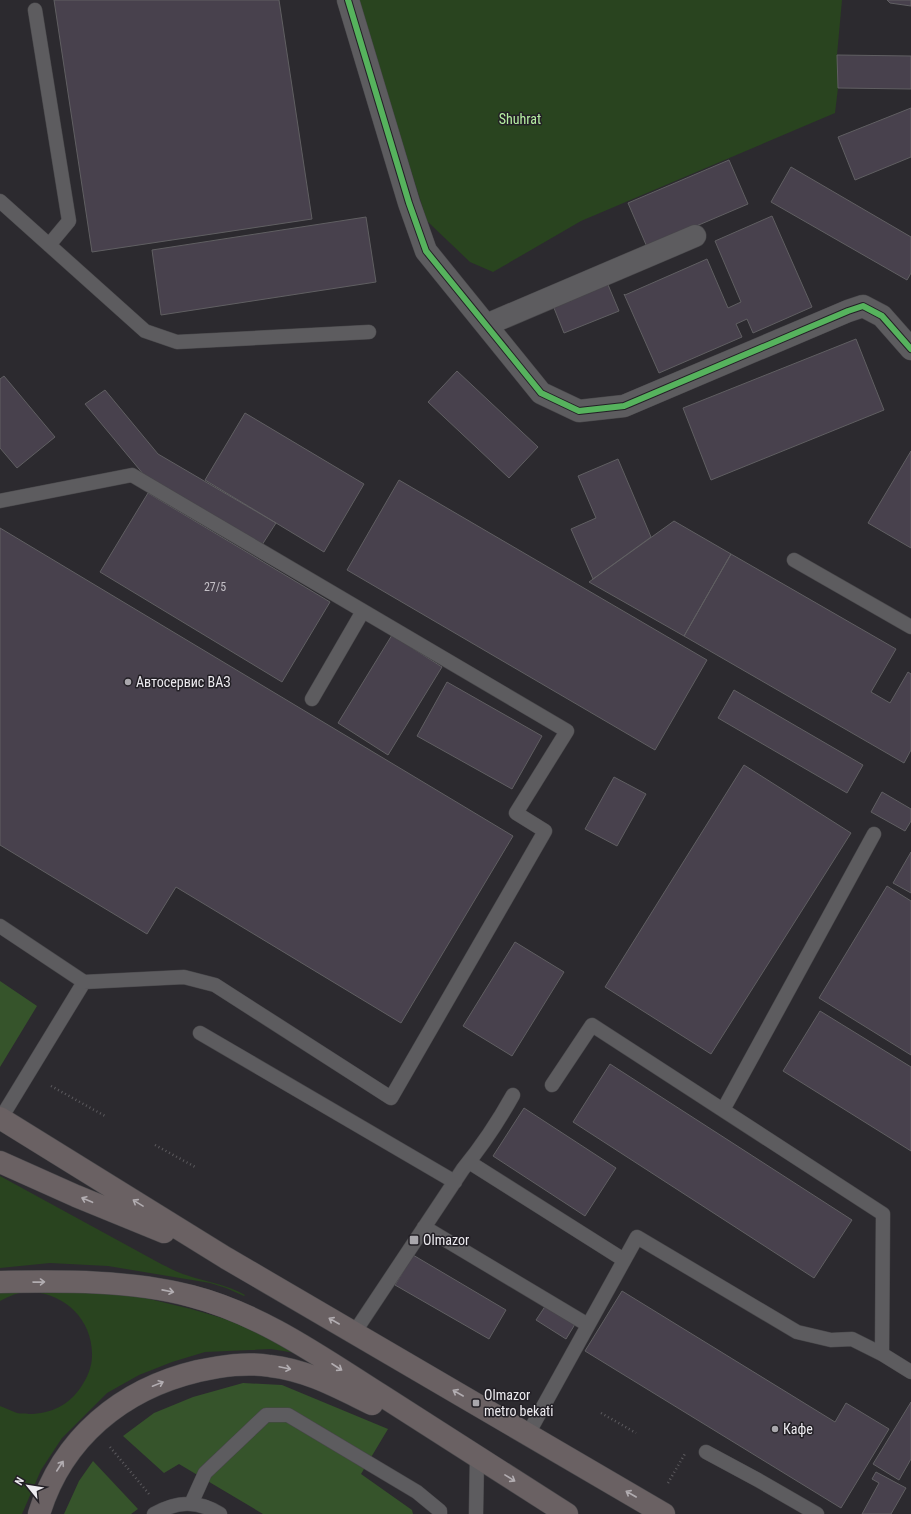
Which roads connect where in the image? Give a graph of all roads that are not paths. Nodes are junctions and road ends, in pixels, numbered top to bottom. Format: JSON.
{"nodes":[{"id":1,"x":348,"y":0,"type":"edge"},
{"id":2,"x":35,"y":10,"type":"dead end"},
{"id":3,"x":0,"y":201,"type":"edge"},
{"id":4,"x":695,"y":236,"type":"dead end"},
{"id":5,"x":49,"y":245,"type":"junction"},
{"id":6,"x":486,"y":325,"type":"junction"},
{"id":7,"x":369,"y":332,"type":"dead end"},
{"id":8,"x":911,"y":349,"type":"edge"},
{"id":9,"x":0,"y":501,"type":"edge"},
{"id":10,"x":794,"y":560,"type":"dead end"},
{"id":11,"x":363,"y":611,"type":"junction"},
{"id":12,"x":911,"y":628,"type":"edge"},
{"id":13,"x":312,"y":698,"type":"dead end"},
{"id":14,"x":874,"y":834,"type":"dead end"},
{"id":15,"x":0,"y":926,"type":"edge"},
{"id":16,"x":84,"y":982,"type":"junction"},
{"id":17,"x":200,"y":1033,"type":"dead end"},
{"id":18,"x":552,"y":1086,"type":"dead end"},
{"id":19,"x":513,"y":1096,"type":"dead end"},
{"id":20,"x":723,"y":1110,"type":"junction"},
{"id":21,"x":0,"y":1118,"type":"edge"},
{"id":22,"x":0,"y":1162,"type":"edge"},
{"id":23,"x":469,"y":1162,"type":"junction"},
{"id":24,"x":455,"y":1182,"type":"junction"},
{"id":25,"x":424,"y":1227,"type":"junction"},
{"id":26,"x":226,"y":1258,"type":"junction"},
{"id":27,"x":624,"y":1260,"type":"junction"},
{"id":28,"x":0,"y":1282,"type":"edge"},
{"id":29,"x":588,"y":1325,"type":"junction"},
{"id":30,"x":354,"y":1333,"type":"junction"},
{"id":31,"x":882,"y":1354,"type":"junction"},
{"id":32,"x":911,"y":1372,"type":"edge"},
{"id":33,"x":528,"y":1434,"type":"junction"},
{"id":34,"x":706,"y":1452,"type":"dead end"},
{"id":35,"x":477,"y":1457,"type":"junction"},
{"id":36,"x":192,"y":1504,"type":"junction"},
{"id":37,"x":39,"y":1514,"type":"edge"},
{"id":38,"x":154,"y":1514,"type":"edge"},
{"id":39,"x":220,"y":1514,"type":"edge"},
{"id":40,"x":440,"y":1514,"type":"edge"},
{"id":41,"x":476,"y":1514,"type":"edge"},
{"id":42,"x":567,"y":1514,"type":"edge"},
{"id":43,"x":664,"y":1514,"type":"edge"},
{"id":44,"x":817,"y":1514,"type":"edge"}],
"edges":[{"from":1,"to":6,"type":"street"},
{"from":2,"to":5,"type":"lane"},
{"from":3,"to":5,"type":"lane"},
{"from":4,"to":6,"type":"street"},
{"from":5,"to":7,"type":"lane"},
{"from":6,"to":8,"type":"street"},
{"from":9,"to":11,"type":"lane"},
{"from":10,"to":12,"type":"lane"},
{"from":11,"to":13,"type":"lane"},
{"from":11,"to":16,"type":"lane"},
{"from":14,"to":20,"type":"lane"},
{"from":15,"to":16,"type":"lane"},
{"from":16,"to":21,"type":"lane"},
{"from":17,"to":24,"type":"lane"},
{"from":18,"to":20,"type":"lane"},
{"from":19,"to":23,"type":"lane"},
{"from":20,"to":31,"type":"lane"},
{"from":26,"to":21,"type":"main road","one_way":true},
{"from":26,"to":22,"type":"main road","one_way":true},
{"from":23,"to":24,"type":"lane"},
{"from":23,"to":27,"type":"lane"},
{"from":24,"to":25,"type":"lane"},
{"from":25,"to":29,"type":"lane"},
{"from":25,"to":30,"type":"lane"},
{"from":30,"to":26,"type":"main road","one_way":true},
{"from":27,"to":29,"type":"lane"},
{"from":27,"to":31,"type":"lane"},
{"from":28,"to":35,"type":"main road","one_way":true},
{"from":29,"to":33,"type":"lane"},
{"from":33,"to":30,"type":"main road","one_way":true},
{"from":31,"to":32,"type":"lane"},
{"from":43,"to":33,"type":"main road","one_way":true},
{"from":34,"to":44,"type":"lane"},
{"from":37,"to":35,"type":"main road","one_way":true},
{"from":35,"to":41,"type":"lane"},
{"from":35,"to":42,"type":"main road","one_way":true},
{"from":36,"to":38,"type":"lane"},
{"from":36,"to":39,"type":"lane"},
{"from":36,"to":40,"type":"lane"}]}
